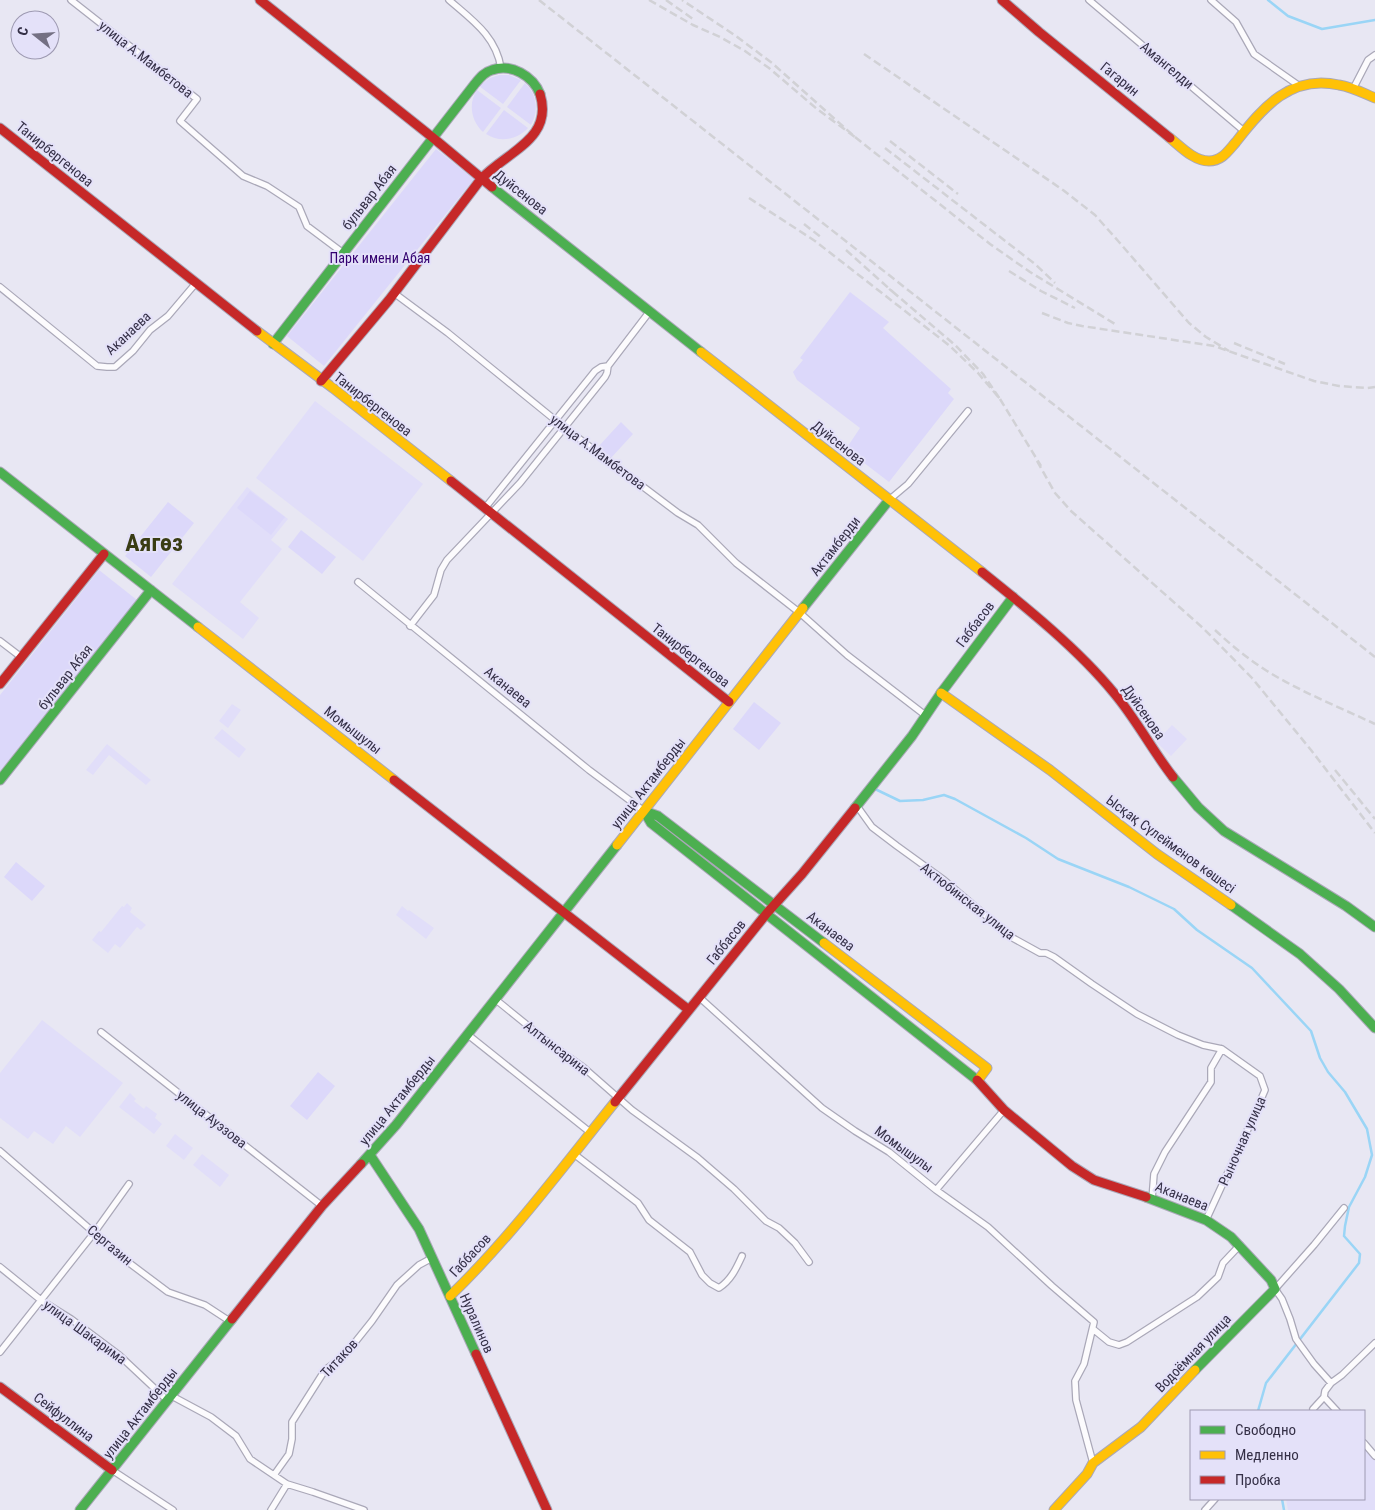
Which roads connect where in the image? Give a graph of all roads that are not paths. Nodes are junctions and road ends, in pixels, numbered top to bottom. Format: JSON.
{"nodes":[{"id":1,"x":71,"y":0,"type":"edge"},
{"id":2,"x":260,"y":0,"type":"edge"},
{"id":3,"x":449,"y":0,"type":"edge"},
{"id":4,"x":1002,"y":0,"type":"edge"},
{"id":5,"x":1089,"y":0,"type":"edge"},
{"id":6,"x":1211,"y":0,"type":"edge"},
{"id":7,"x":1375,"y":55,"type":"edge"},
{"id":8,"x":501,"y":68,"type":"junction"},
{"id":9,"x":1298,"y":85,"type":"junction"},
{"id":10,"x":1354,"y":89,"type":"junction"},
{"id":11,"x":1375,"y":98,"type":"edge"},
{"id":12,"x":0,"y":128,"type":"edge"},
{"id":13,"x":1244,"y":132,"type":"junction"},
{"id":14,"x":432,"y":137,"type":"junction"},
{"id":15,"x":482,"y":178,"type":"junction"},
{"id":16,"x":343,"y":253,"type":"junction"},
{"id":17,"x":196,"y":282,"type":"junction"},
{"id":18,"x":0,"y":287,"type":"edge"},
{"id":19,"x":394,"y":293,"type":"junction"},
{"id":20,"x":650,"y":311,"type":"junction"},
{"id":21,"x":273,"y":344,"type":"junction"},
{"id":22,"x":608,"y":366,"type":"junction"},
{"id":23,"x":321,"y":381,"type":"junction"},
{"id":24,"x":968,"y":411,"type":"dead end"},
{"id":25,"x":556,"y":421,"type":"junction"},
{"id":26,"x":565,"y":428,"type":"junction"},
{"id":27,"x":0,"y":472,"type":"edge"},
{"id":28,"x":889,"y":500,"type":"junction"},
{"id":29,"x":488,"y":511,"type":"junction"},
{"id":30,"x":104,"y":554,"type":"junction"},
{"id":31,"x":358,"y":582,"type":"dead end"},
{"id":32,"x":151,"y":590,"type":"junction"},
{"id":33,"x":1013,"y":598,"type":"junction"},
{"id":34,"x":800,"y":613,"type":"junction"},
{"id":35,"x":410,"y":626,"type":"junction"},
{"id":36,"x":0,"y":641,"type":"edge"},
{"id":37,"x":21,"y":657,"type":"junction"},
{"id":38,"x":0,"y":684,"type":"edge"},
{"id":39,"x":941,"y":693,"type":"junction"},
{"id":40,"x":729,"y":702,"type":"junction"},
{"id":41,"x":925,"y":715,"type":"junction"},
{"id":42,"x":0,"y":780,"type":"edge"},
{"id":43,"x":857,"y":806,"type":"junction"},
{"id":44,"x":644,"y":811,"type":"junction"},
{"id":45,"x":774,"y":905,"type":"junction"},
{"id":46,"x":562,"y":913,"type":"junction"},
{"id":47,"x":767,"y":913,"type":"junction"},
{"id":48,"x":1375,"y":927,"type":"edge"},
{"id":49,"x":495,"y":998,"type":"junction"},
{"id":50,"x":699,"y":998,"type":"junction"},
{"id":51,"x":689,"y":1010,"type":"junction"},
{"id":52,"x":1375,"y":1028,"type":"edge"},
{"id":53,"x":101,"y":1032,"type":"dead end"},
{"id":54,"x":467,"y":1034,"type":"junction"},
{"id":55,"x":1222,"y":1049,"type":"junction"},
{"id":56,"x":978,"y":1080,"type":"junction"},
{"id":57,"x":619,"y":1099,"type":"junction"},
{"id":58,"x":1004,"y":1110,"type":"junction"},
{"id":59,"x":591,"y":1133,"type":"junction"},
{"id":60,"x":0,"y":1151,"type":"edge"},
{"id":61,"x":574,"y":1154,"type":"junction"},
{"id":62,"x":370,"y":1155,"type":"junction"},
{"id":63,"x":129,"y":1184,"type":"dead end"},
{"id":64,"x":936,"y":1190,"type":"junction"},
{"id":65,"x":1152,"y":1199,"type":"junction"},
{"id":66,"x":322,"y":1206,"type":"junction"},
{"id":67,"x":1344,"y":1208,"type":"dead end"},
{"id":68,"x":1206,"y":1220,"type":"junction"},
{"id":69,"x":94,"y":1233,"type":"junction"},
{"id":70,"x":1240,"y":1245,"type":"junction"},
{"id":71,"x":742,"y":1256,"type":"dead end"},
{"id":72,"x":432,"y":1258,"type":"junction"},
{"id":73,"x":809,"y":1262,"type":"dead end"},
{"id":74,"x":0,"y":1267,"type":"edge"},
{"id":75,"x":1276,"y":1289,"type":"junction"},
{"id":76,"x":450,"y":1296,"type":"junction"},
{"id":77,"x":42,"y":1301,"type":"junction"},
{"id":78,"x":230,"y":1322,"type":"junction"},
{"id":79,"x":1093,"y":1329,"type":"junction"},
{"id":80,"x":1375,"y":1343,"type":"edge"},
{"id":81,"x":0,"y":1352,"type":"edge"},
{"id":82,"x":1331,"y":1383,"type":"junction"},
{"id":83,"x":0,"y":1387,"type":"edge"},
{"id":84,"x":1324,"y":1397,"type":"junction"},
{"id":85,"x":169,"y":1398,"type":"junction"},
{"id":86,"x":1313,"y":1409,"type":"dead end"},
{"id":87,"x":1336,"y":1410,"type":"edge"},
{"id":88,"x":1365,"y":1443,"type":"edge"},
{"id":89,"x":1375,"y":1456,"type":"edge"},
{"id":90,"x":1093,"y":1463,"type":"junction"},
{"id":91,"x":112,"y":1470,"type":"junction"},
{"id":92,"x":274,"y":1475,"type":"junction"},
{"id":93,"x":287,"y":1484,"type":"junction"},
{"id":94,"x":1214,"y":1500,"type":"edge"},
{"id":95,"x":80,"y":1510,"type":"edge"},
{"id":96,"x":173,"y":1510,"type":"edge"},
{"id":97,"x":271,"y":1510,"type":"edge"},
{"id":98,"x":364,"y":1510,"type":"edge"},
{"id":99,"x":547,"y":1510,"type":"edge"},
{"id":100,"x":1054,"y":1510,"type":"edge"},
{"id":101,"x":1205,"y":1510,"type":"edge"}],
"edges":[{"from":1,"to":16,"type":"street","name":"улица А.Мамбетова"},
{"from":2,"to":14,"type":"street","name":"Дуйсенова"},
{"from":3,"to":8,"type":"street"},
{"from":4,"to":13,"type":"street","name":"Гагарин"},
{"from":5,"to":13,"type":"street","name":"Амангелди"},
{"from":6,"to":9,"type":"street"},
{"from":7,"to":10,"type":"street"},
{"from":8,"to":14,"type":"street"},
{"from":8,"to":15,"type":"street"},
{"from":9,"to":10,"type":"street"},
{"from":9,"to":13,"type":"street"},
{"from":10,"to":11,"type":"street"},
{"from":12,"to":17,"type":"street","name":"Танирбергенова"},
{"from":14,"to":15,"type":"street","name":"Дуйсенова"},
{"from":14,"to":16,"type":"street","name":"бульвар Абая"},
{"from":15,"to":19,"type":"street"},
{"from":15,"to":20,"type":"street","name":"Дуйсенова"},
{"from":16,"to":21,"type":"street","name":"бульвар Абая"},
{"from":17,"to":18,"type":"street","name":"Аканаева"},
{"from":17,"to":21,"type":"street","name":"Танирбергенова"},
{"from":19,"to":23,"type":"street"},
{"from":19,"to":25,"type":"street","name":"улица А.Мамбетова"},
{"from":20,"to":22,"type":"street"},
{"from":20,"to":28,"type":"street","name":"Дуйсенова"},
{"from":21,"to":23,"type":"street","name":"Танирбергенова"},
{"from":22,"to":25,"type":"street"},
{"from":22,"to":26,"type":"street"},
{"from":23,"to":29,"type":"street","name":"Танирбергенова"},
{"from":24,"to":28,"type":"street","name":"Актамберди"},
{"from":25,"to":26,"type":"street","name":"улица А.Мамбетова"},
{"from":25,"to":29,"type":"street"},
{"from":26,"to":29,"type":"street"},
{"from":26,"to":34,"type":"street","name":"улица А.Мамбетова"},
{"from":27,"to":30,"type":"street","name":"Момышулы"},
{"from":28,"to":33,"type":"street","name":"Дуйсенова"},
{"from":28,"to":34,"type":"street","name":"Актамберди"},
{"from":29,"to":35,"type":"street"},
{"from":29,"to":40,"type":"street","name":"Танирбергенова"},
{"from":30,"to":32,"type":"street","name":"Момышулы"},
{"from":30,"to":37,"type":"street"},
{"from":31,"to":35,"type":"street","name":"Аканаева"},
{"from":32,"to":42,"type":"street","name":"бульвар Абая"},
{"from":32,"to":46,"type":"street","name":"Момышулы"},
{"from":33,"to":39,"type":"street","name":"Габбасов"},
{"from":33,"to":48,"type":"street","name":"Дуйсенова"},
{"from":34,"to":40,"type":"street","name":"Актамберди"},
{"from":34,"to":41,"type":"street","name":"улица А.Мамбетова"},
{"from":35,"to":44,"type":"street","name":"Аканаева"},
{"from":36,"to":37,"type":"street"},
{"from":37,"to":38,"type":"street"},
{"from":39,"to":41,"type":"street","name":"Габбасов"},
{"from":39,"to":52,"type":"street","name":"Ысқақ Сүлейменов көшесі"},
{"from":40,"to":44,"type":"street","name":"улица Актамберды"},
{"from":41,"to":43,"type":"street","name":"Габбасов"},
{"from":43,"to":45,"type":"street","name":"Габбасов"},
{"from":43,"to":55,"type":"street","name":"Актюбинская улица"},
{"from":44,"to":45,"type":"street","name":"Аканаева"},
{"from":44,"to":46,"type":"street","name":"улица Актамберды"},
{"from":44,"to":47,"type":"street","name":"Аканаева"},
{"from":45,"to":47,"type":"street","name":"Габбасов"},
{"from":45,"to":56,"type":"street","name":"Аканаева"},
{"from":46,"to":49,"type":"street","name":"улица Актамберды"},
{"from":46,"to":51,"type":"street","name":"Момышулы"},
{"from":47,"to":50,"type":"street","name":"Габбасов"},
{"from":47,"to":56,"type":"street","name":"Аканаева"},
{"from":49,"to":54,"type":"street","name":"улица Актамберды"},
{"from":49,"to":57,"type":"street","name":"Алтынсарина"},
{"from":50,"to":51,"type":"street","name":"Габбасов"},
{"from":50,"to":64,"type":"street","name":"Момышулы"},
{"from":51,"to":57,"type":"street","name":"Габбасов"},
{"from":53,"to":66,"type":"street","name":"улица Ауэзова"},
{"from":54,"to":59,"type":"street"},
{"from":54,"to":62,"type":"street","name":"улица Актамберды"},
{"from":55,"to":65,"type":"street"},
{"from":55,"to":68,"type":"street","name":"Рыночная улица"},
{"from":56,"to":58,"type":"street","name":"Аканаева"},
{"from":57,"to":59,"type":"street","name":"Габбасов"},
{"from":57,"to":73,"type":"street","name":"Алтынсарина"},
{"from":58,"to":64,"type":"street"},
{"from":58,"to":65,"type":"street","name":"Аканаева"},
{"from":59,"to":61,"type":"street","name":"Габбасов"},
{"from":60,"to":69,"type":"street","name":"Сергазин"},
{"from":61,"to":71,"type":"street"},
{"from":61,"to":76,"type":"street","name":"Габбасов"},
{"from":62,"to":66,"type":"street","name":"улица Актамберды"},
{"from":62,"to":72,"type":"street","name":"Нуралинов"},
{"from":63,"to":69,"type":"street"},
{"from":64,"to":79,"type":"street","name":"Момышулы"},
{"from":65,"to":68,"type":"street","name":"Аканаева"},
{"from":66,"to":78,"type":"street","name":"улица Актамберды"},
{"from":67,"to":75,"type":"street","name":"Водоёмная улица"},
{"from":68,"to":70,"type":"street","name":"Аканаева"},
{"from":69,"to":77,"type":"street"},
{"from":69,"to":78,"type":"street","name":"Сергазин"},
{"from":70,"to":75,"type":"street","name":"Аканаева"},
{"from":70,"to":79,"type":"street"},
{"from":72,"to":76,"type":"street","name":"Нуралинов"},
{"from":72,"to":92,"type":"street","name":"Титаков"},
{"from":74,"to":77,"type":"street","name":"улица Шакарима"},
{"from":75,"to":82,"type":"street","name":"Аканаева"},
{"from":75,"to":90,"type":"street","name":"Водоёмная улица"},
{"from":76,"to":99,"type":"street","name":"Нуралинов"},
{"from":77,"to":81,"type":"street"},
{"from":77,"to":85,"type":"street","name":"улица Шакарима"},
{"from":78,"to":85,"type":"street","name":"улица Актамберды"},
{"from":79,"to":90,"type":"street"},
{"from":80,"to":82,"type":"street"},
{"from":82,"to":84,"type":"street"},
{"from":83,"to":91,"type":"street","name":"Сейфуллина"},
{"from":84,"to":86,"type":"street"},
{"from":84,"to":87,"type":"street"},
{"from":85,"to":91,"type":"street","name":"улица Актамберды"},
{"from":85,"to":92,"type":"street","name":"улица Шакарима"},
{"from":88,"to":89,"type":"street"},
{"from":90,"to":100,"type":"street","name":"Водоёмная улица"},
{"from":91,"to":95,"type":"street","name":"улица Актамберды"},
{"from":91,"to":96,"type":"street"},
{"from":92,"to":93,"type":"street","name":"улица Шакарима"},
{"from":93,"to":97,"type":"street"},
{"from":93,"to":98,"type":"street","name":"улица Шакарима"},
{"from":94,"to":101,"type":"street"}]}
